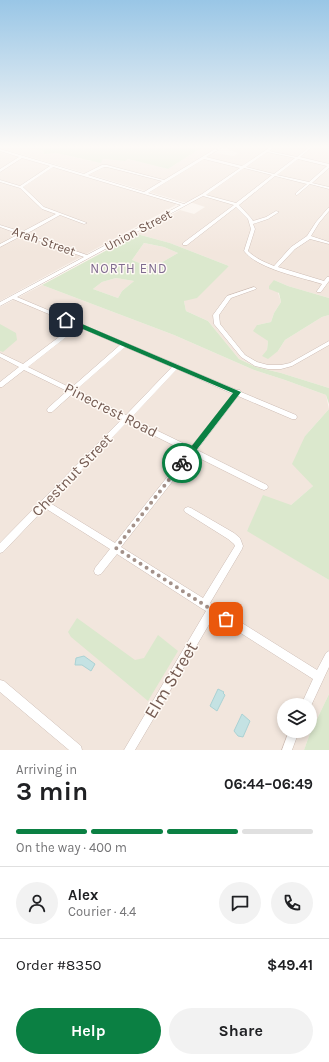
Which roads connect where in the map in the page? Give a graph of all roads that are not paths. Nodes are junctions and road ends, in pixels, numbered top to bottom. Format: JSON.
{"nodes":[{"id":1,"x":7,"y":183,"type":"edge"},
{"id":2,"x":27,"y":183,"type":"edge"},
{"id":3,"x":112,"y":183,"type":"edge"},
{"id":4,"x":161,"y":183,"type":"edge"},
{"id":5,"x":220,"y":183,"type":"edge"},
{"id":6,"x":264,"y":183,"type":"edge"},
{"id":7,"x":309,"y":183,"type":"joint"},
{"id":8,"x":21,"y":187,"type":"junction"},
{"id":9,"x":329,"y":188,"type":"edge"},
{"id":10,"x":145,"y":193,"type":"junction"},
{"id":11,"x":203,"y":194,"type":"junction"},
{"id":12,"x":298,"y":194,"type":"dead end"},
{"id":13,"x":236,"y":204,"type":"junction"},
{"id":14,"x":184,"y":205,"type":"junction"},
{"id":15,"x":329,"y":209,"type":"edge"},
{"id":16,"x":277,"y":212,"type":"dead end"},
{"id":17,"x":59,"y":214,"type":"junction"},
{"id":18,"x":85,"y":223,"type":"dead end"},
{"id":19,"x":251,"y":223,"type":"junction"},
{"id":20,"x":0,"y":226,"type":"edge"},
{"id":21,"x":23,"y":234,"type":"junction"},
{"id":22,"x":309,"y":237,"type":"junction"},
{"id":23,"x":329,"y":243,"type":"edge"},
{"id":24,"x":185,"y":244,"type":"dead end"},
{"id":25,"x":0,"y":246,"type":"edge"},
{"id":26,"x":88,"y":257,"type":"junction"},
{"id":27,"x":274,"y":267,"type":"junction"},
{"id":28,"x":329,"y":278,"type":"edge"},
{"id":29,"x":325,"y":283,"type":"junction"},
{"id":30,"x":254,"y":288,"type":"dead end"},
{"id":31,"x":319,"y":290,"type":"dead end"},
{"id":32,"x":14,"y":297,"type":"junction"},
{"id":33,"x":0,"y":304,"type":"edge"},
{"id":34,"x":79,"y":325,"type":"junction"},
{"id":35,"x":329,"y":342,"type":"edge"},
{"id":36,"x":125,"y":344,"type":"junction"},
{"id":37,"x":0,"y":355,"type":"edge"},
{"id":38,"x":177,"y":366,"type":"junction"},
{"id":39,"x":24,"y":367,"type":"junction"},
{"id":40,"x":0,"y":385,"type":"edge"},
{"id":41,"x":72,"y":390,"type":"junction"},
{"id":42,"x":238,"y":392,"type":"junction"},
{"id":43,"x":50,"y":410,"type":"dead end"},
{"id":44,"x":294,"y":417,"type":"dead end"},
{"id":45,"x":127,"y":418,"type":"junction"},
{"id":46,"x":192,"y":451,"type":"junction"},
{"id":47,"x":264,"y":487,"type":"dead end"},
{"id":48,"x":44,"y":503,"type":"junction"},
{"id":49,"x":188,"y":510,"type":"dead end"},
{"id":50,"x":0,"y":548,"type":"edge"},
{"id":51,"x":116,"y":548,"type":"junction"},
{"id":52,"x":98,"y":571,"type":"dead end"},
{"id":53,"x":208,"y":608,"type":"junction"},
{"id":54,"x":329,"y":656,"type":"edge"},
{"id":55,"x":319,"y":677,"type":"junction"},
{"id":56,"x":0,"y":685,"type":"edge"},
{"id":57,"x":309,"y":698,"type":"edge"},
{"id":58,"x":291,"y":738,"type":"edge"},
{"id":59,"x":77,"y":750,"type":"edge"},
{"id":60,"x":129,"y":750,"type":"edge"},
{"id":61,"x":287,"y":750,"type":"edge"}],
"edges":[{"from":1,"to":8,"type":"street"},
{"from":2,"to":8,"type":"street"},
{"from":3,"to":10,"type":"street"},
{"from":4,"to":10,"type":"street"},
{"from":5,"to":11,"type":"street","name":"Union Street"},
{"from":6,"to":13,"type":"street"},
{"from":7,"to":9,"type":"street"},
{"from":7,"to":12,"type":"street"},
{"from":8,"to":17,"type":"street"},
{"from":10,"to":14,"type":"street"},
{"from":11,"to":13,"type":"street"},
{"from":11,"to":14,"type":"street","name":"Union Street"},
{"from":13,"to":19,"type":"street"},
{"from":13,"to":24,"type":"street"},
{"from":14,"to":26,"type":"street","name":"Union Street"},
{"from":15,"to":22,"type":"street"},
{"from":16,"to":19,"type":"street"},
{"from":17,"to":18,"type":"street"},
{"from":17,"to":21,"type":"street"},
{"from":19,"to":27,"type":"street"},
{"from":20,"to":21,"type":"street","name":"Arah Street"},
{"from":21,"to":25,"type":"street"},
{"from":21,"to":26,"type":"street","name":"Arah Street"},
{"from":22,"to":23,"type":"street"},
{"from":22,"to":27,"type":"street"},
{"from":26,"to":32,"type":"street","name":"Union Street"},
{"from":27,"to":29,"type":"street"},
{"from":28,"to":29,"type":"street"},
{"from":29,"to":31,"type":"street"},
{"from":30,"to":35,"type":"street"},
{"from":32,"to":33,"type":"street","name":"Union Street"},
{"from":32,"to":34,"type":"street"},
{"from":34,"to":36,"type":"street"},
{"from":34,"to":39,"type":"street"},
{"from":36,"to":38,"type":"street"},
{"from":36,"to":41,"type":"street"},
{"from":37,"to":39,"type":"street","name":"Pinecrest Road"},
{"from":38,"to":42,"type":"street"},
{"from":38,"to":45,"type":"street","name":"Chestnut Street"},
{"from":39,"to":40,"type":"street"},
{"from":39,"to":41,"type":"street","name":"Pinecrest Road"},
{"from":41,"to":43,"type":"street"},
{"from":41,"to":45,"type":"street","name":"Pinecrest Road"},
{"from":42,"to":44,"type":"street"},
{"from":42,"to":46,"type":"street"},
{"from":45,"to":46,"type":"street","name":"Pinecrest Road"},
{"from":45,"to":48,"type":"street","name":"Chestnut Street"},
{"from":46,"to":47,"type":"street","name":"Pinecrest Road"},
{"from":46,"to":51,"type":"street"},
{"from":48,"to":50,"type":"street","name":"Chestnut Street"},
{"from":48,"to":51,"type":"street"},
{"from":49,"to":53,"type":"street","name":"Elm Street"},
{"from":51,"to":52,"type":"street"},
{"from":51,"to":53,"type":"street"},
{"from":53,"to":55,"type":"street"},
{"from":53,"to":60,"type":"street","name":"Elm Street"},
{"from":54,"to":55,"type":"street"},
{"from":55,"to":57,"type":"street"},
{"from":56,"to":59,"type":"street"},
{"from":58,"to":61,"type":"street"}]}
